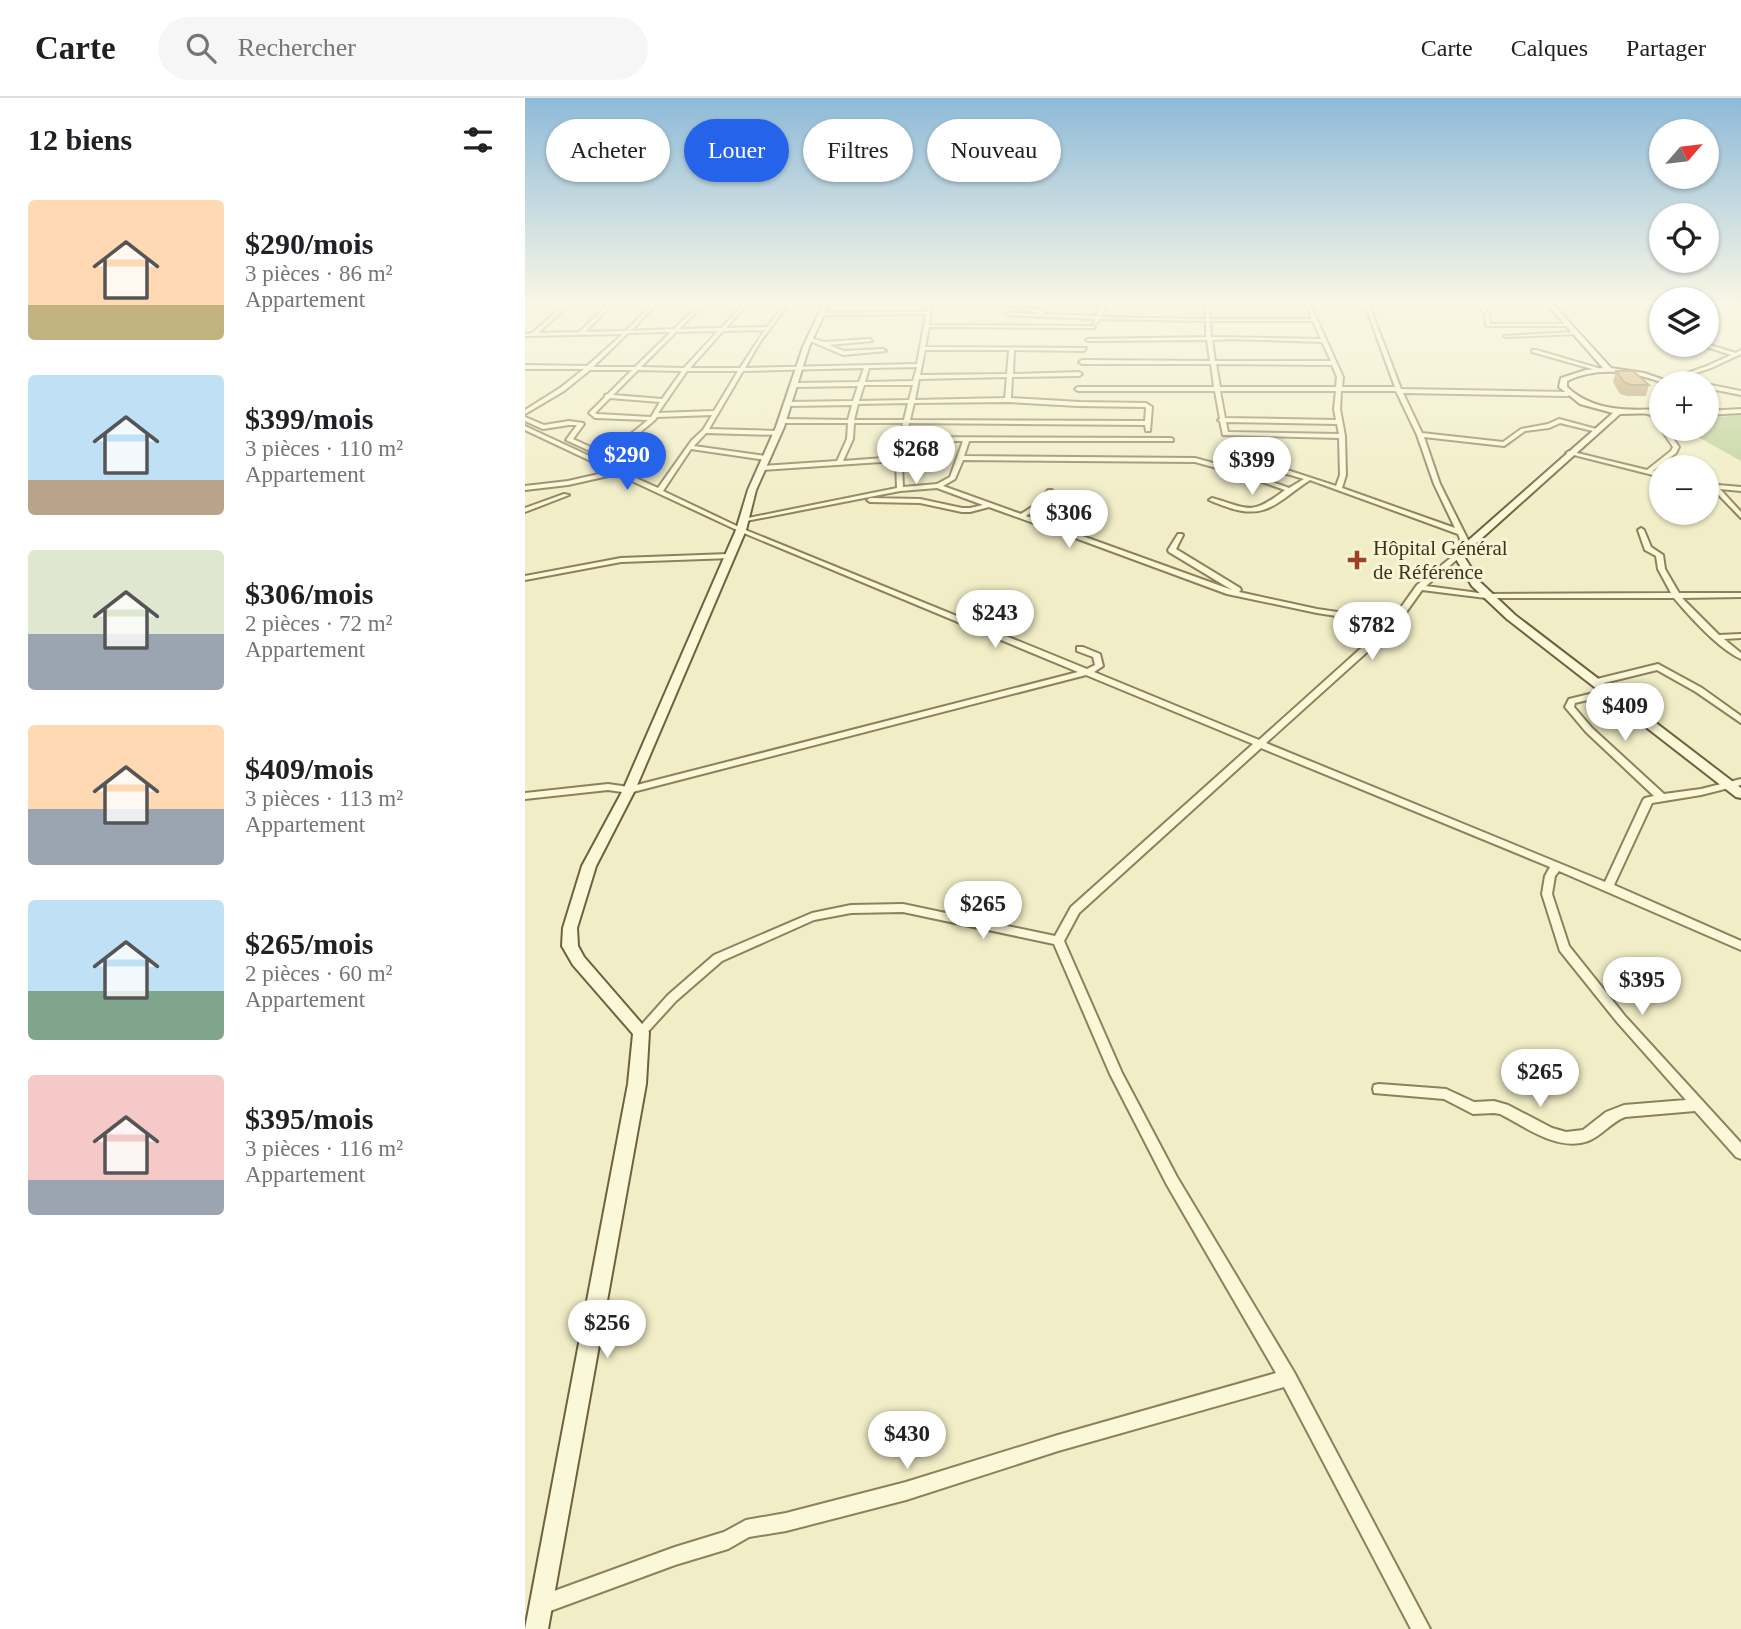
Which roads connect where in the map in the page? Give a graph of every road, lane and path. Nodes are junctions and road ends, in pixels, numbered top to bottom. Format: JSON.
{"nodes":[{"id":1,"x":581,"y":373,"type":"edge"},
{"id":2,"x":631,"y":373,"type":"edge"},
{"id":3,"x":683,"y":373,"type":"edge"},
{"id":4,"x":739,"y":373,"type":"edge"},
{"id":5,"x":800,"y":373,"type":"edge"},
{"id":6,"x":865,"y":373,"type":"edge"},
{"id":7,"x":918,"y":373,"type":"edge"},
{"id":8,"x":1215,"y":373,"type":"edge"},
{"id":9,"x":1338,"y":373,"type":"edge"},
{"id":10,"x":1392,"y":373,"type":"edge"},
{"id":11,"x":1587,"y":373,"type":"edge"},
{"id":12,"x":1620,"y":373,"type":"edge"},
{"id":13,"x":1079,"y":374,"type":"joint"},
{"id":14,"x":1008,"y":376,"type":"junction"},
{"id":15,"x":1649,"y":379,"type":"edge"},
{"id":16,"x":917,"y":380,"type":"junction"},
{"id":17,"x":862,"y":383,"type":"junction"},
{"id":18,"x":795,"y":385,"type":"junction"},
{"id":19,"x":1078,"y":389,"type":"junction"},
{"id":20,"x":1103,"y":389,"type":"junction"},
{"id":21,"x":1121,"y":389,"type":"junction"},
{"id":22,"x":1217,"y":389,"type":"junction"},
{"id":23,"x":1341,"y":389,"type":"junction"},
{"id":24,"x":1719,"y":389,"type":"edge"},
{"id":25,"x":1398,"y":390,"type":"junction"},
{"id":26,"x":1741,"y":393,"type":"edge"},
{"id":27,"x":1568,"y":394,"type":"junction"},
{"id":28,"x":607,"y":397,"type":"junction"},
{"id":29,"x":1008,"y":400,"type":"junction"},
{"id":30,"x":665,"y":401,"type":"junction"},
{"id":31,"x":913,"y":401,"type":"junction"},
{"id":32,"x":856,"y":403,"type":"junction"},
{"id":33,"x":1078,"y":403,"type":"junction"},
{"id":34,"x":1108,"y":403,"type":"junction"},
{"id":35,"x":1122,"y":403,"type":"junction"},
{"id":36,"x":788,"y":404,"type":"junction"},
{"id":37,"x":1619,"y":411,"type":"junction"},
{"id":38,"x":1741,"y":411,"type":"edge"},
{"id":39,"x":525,"y":412,"type":"edge"},
{"id":40,"x":1649,"y":412,"type":"edge"},
{"id":41,"x":1719,"y":412,"type":"edge"},
{"id":42,"x":716,"y":414,"type":"junction"},
{"id":43,"x":654,"y":417,"type":"junction"},
{"id":44,"x":525,"y":419,"type":"edge"},
{"id":45,"x":850,"y":420,"type":"junction"},
{"id":46,"x":909,"y":420,"type":"junction"},
{"id":47,"x":1221,"y":420,"type":"junction"},
{"id":48,"x":782,"y":421,"type":"junction"},
{"id":49,"x":1075,"y":422,"type":"junction"},
{"id":50,"x":1340,"y":422,"type":"junction"},
{"id":51,"x":1148,"y":424,"type":"junction"},
{"id":52,"x":525,"y":428,"type":"edge"},
{"id":53,"x":1597,"y":430,"type":"junction"},
{"id":54,"x":705,"y":431,"type":"junction"},
{"id":55,"x":777,"y":433,"type":"junction"},
{"id":56,"x":538,"y":434,"type":"junction"},
{"id":57,"x":1420,"y":435,"type":"junction"},
{"id":58,"x":1342,"y":436,"type":"junction"},
{"id":59,"x":525,"y":437,"type":"edge"},
{"id":60,"x":905,"y":439,"type":"junction"},
{"id":61,"x":967,"y":439,"type":"junction"},
{"id":62,"x":1071,"y":440,"type":"junction"},
{"id":63,"x":1148,"y":440,"type":"junction"},
{"id":64,"x":1171,"y":440,"type":"dead end"},
{"id":65,"x":1672,"y":441,"type":"edge"},
{"id":66,"x":690,"y":447,"type":"junction"},
{"id":67,"x":1569,"y":453,"type":"junction"},
{"id":68,"x":607,"y":457,"type":"junction"},
{"id":69,"x":765,"y":458,"type":"junction"},
{"id":70,"x":961,"y":458,"type":"junction"},
{"id":71,"x":901,"y":459,"type":"junction"},
{"id":72,"x":599,"y":463,"type":"junction"},
{"id":73,"x":839,"y":464,"type":"junction"},
{"id":74,"x":761,"y":468,"type":"junction"},
{"id":75,"x":1231,"y":470,"type":"junction"},
{"id":76,"x":617,"y":472,"type":"junction"},
{"id":77,"x":1648,"y":472,"type":"joint"},
{"id":78,"x":1309,"y":478,"type":"junction"},
{"id":79,"x":938,"y":486,"type":"junction"},
{"id":80,"x":525,"y":488,"type":"edge"},
{"id":81,"x":1339,"y":488,"type":"junction"},
{"id":82,"x":1719,"y":488,"type":"edge"},
{"id":83,"x":900,"y":489,"type":"junction"},
{"id":84,"x":1290,"y":489,"type":"junction"},
{"id":85,"x":1741,"y":489,"type":"edge"},
{"id":86,"x":659,"y":491,"type":"junction"},
{"id":87,"x":1050,"y":491,"type":"dead end"},
{"id":88,"x":566,"y":495,"type":"dead end"},
{"id":89,"x":1719,"y":495,"type":"edge"},
{"id":90,"x":846,"y":500,"type":"junction"},
{"id":91,"x":1212,"y":500,"type":"dead end"},
{"id":92,"x":1096,"y":503,"type":"dead end"},
{"id":93,"x":990,"y":504,"type":"junction"},
{"id":94,"x":525,"y":510,"type":"edge"},
{"id":95,"x":1741,"y":516,"type":"edge"},
{"id":96,"x":1020,"y":517,"type":"junction"},
{"id":97,"x":742,"y":526,"type":"junction"},
{"id":98,"x":1641,"y":530,"type":"dead end"},
{"id":99,"x":1057,"y":531,"type":"junction"},
{"id":100,"x":1459,"y":532,"type":"junction"},
{"id":101,"x":1180,"y":536,"type":"dead end"},
{"id":102,"x":1462,"y":549,"type":"junction"},
{"id":103,"x":728,"y":556,"type":"junction"},
{"id":104,"x":525,"y":578,"type":"edge"},
{"id":105,"x":1420,"y":587,"type":"junction"},
{"id":106,"x":1741,"y":595,"type":"edge"},
{"id":107,"x":1486,"y":596,"type":"junction"},
{"id":108,"x":1678,"y":596,"type":"junction"},
{"id":109,"x":1248,"y":597,"type":"junction"},
{"id":110,"x":1394,"y":623,"type":"junction"},
{"id":111,"x":1741,"y":636,"type":"edge"},
{"id":112,"x":1717,"y":637,"type":"junction"},
{"id":113,"x":1080,"y":649,"type":"dead end"},
{"id":114,"x":1741,"y":657,"type":"edge"},
{"id":115,"x":1088,"y":672,"type":"junction"},
{"id":116,"x":1596,"y":682,"type":"junction"},
{"id":117,"x":1610,"y":692,"type":"junction"},
{"id":118,"x":1741,"y":720,"type":"edge"},
{"id":119,"x":1260,"y":745,"type":"junction"},
{"id":120,"x":1741,"y":782,"type":"edge"},
{"id":121,"x":1727,"y":784,"type":"junction"},
{"id":122,"x":629,"y":790,"type":"junction"},
{"id":123,"x":1741,"y":794,"type":"edge"},
{"id":124,"x":525,"y":796,"type":"edge"},
{"id":125,"x":1661,"y":797,"type":"junction"},
{"id":126,"x":1556,"y":867,"type":"junction"},
{"id":127,"x":1608,"y":887,"type":"junction"},
{"id":128,"x":1058,"y":941,"type":"junction"},
{"id":129,"x":1741,"y":946,"type":"edge"},
{"id":130,"x":641,"y":1032,"type":"junction"},
{"id":131,"x":1379,"y":1089,"type":"dead end"},
{"id":132,"x":1699,"y":1105,"type":"junction"},
{"id":133,"x":1741,"y":1153,"type":"edge"},
{"id":134,"x":1288,"y":1378,"type":"junction"},
{"id":135,"x":540,"y":1605,"type":"junction"},
{"id":136,"x":536,"y":1629,"type":"edge"},
{"id":137,"x":1421,"y":1629,"type":"edge"}],
"edges":[{"from":1,"to":39,"type":"street"},
{"from":2,"to":28,"type":"street"},
{"from":3,"to":30,"type":"street"},
{"from":4,"to":42,"type":"street"},
{"from":5,"to":18,"type":"main road"},
{"from":6,"to":17,"type":"street"},
{"from":7,"to":16,"type":"street"},
{"from":8,"to":22,"type":"street"},
{"from":9,"to":23,"type":"street"},
{"from":10,"to":25,"type":"street"},
{"from":11,"to":27,"type":"main road"},
{"from":12,"to":15,"type":"main road"},
{"from":13,"to":14,"type":"street"},
{"from":13,"to":19,"type":"street"},
{"from":14,"to":16,"type":"street"},
{"from":14,"to":29,"type":"street"},
{"from":16,"to":17,"type":"street"},
{"from":16,"to":31,"type":"street"},
{"from":17,"to":18,"type":"street"},
{"from":17,"to":32,"type":"street"},
{"from":18,"to":36,"type":"main road"},
{"from":19,"to":20,"type":"street"},
{"from":19,"to":33,"type":"street"},
{"from":20,"to":21,"type":"street"},
{"from":20,"to":34,"type":"street"},
{"from":21,"to":22,"type":"street"},
{"from":21,"to":35,"type":"street"},
{"from":22,"to":23,"type":"street"},
{"from":22,"to":47,"type":"street"},
{"from":23,"to":25,"type":"street"},
{"from":23,"to":50,"type":"street"},
{"from":24,"to":26,"type":"street"},
{"from":25,"to":27,"type":"street"},
{"from":25,"to":57,"type":"street"},
{"from":27,"to":37,"type":"main road"},
{"from":28,"to":30,"type":"street"},
{"from":28,"to":43,"type":"street"},
{"from":29,"to":31,"type":"street"},
{"from":29,"to":33,"type":"street"},
{"from":30,"to":43,"type":"street"},
{"from":31,"to":32,"type":"street"},
{"from":31,"to":46,"type":"street"},
{"from":32,"to":36,"type":"street"},
{"from":32,"to":45,"type":"street"},
{"from":33,"to":34,"type":"street"},
{"from":33,"to":49,"type":"street"},
{"from":34,"to":35,"type":"street"},
{"from":35,"to":51,"type":"street"},
{"from":36,"to":48,"type":"main road"},
{"from":37,"to":40,"type":"main road"},
{"from":37,"to":53,"type":"main road"},
{"from":38,"to":41,"type":"street"},
{"from":42,"to":43,"type":"street"},
{"from":42,"to":54,"type":"street"},
{"from":43,"to":68,"type":"street"},
{"from":44,"to":68,"type":"street"},
{"from":45,"to":46,"type":"street"},
{"from":45,"to":48,"type":"street"},
{"from":45,"to":73,"type":"street"},
{"from":46,"to":49,"type":"street"},
{"from":46,"to":60,"type":"street"},
{"from":47,"to":50,"type":"street"},
{"from":47,"to":58,"type":"street"},
{"from":48,"to":55,"type":"main road"},
{"from":49,"to":51,"type":"street"},
{"from":49,"to":62,"type":"street"},
{"from":50,"to":58,"type":"street"},
{"from":51,"to":63,"type":"street"},
{"from":52,"to":56,"type":"street"},
{"from":53,"to":57,"type":"street"},
{"from":53,"to":67,"type":"main road"},
{"from":54,"to":55,"type":"street"},
{"from":54,"to":66,"type":"street"},
{"from":55,"to":69,"type":"main road"},
{"from":56,"to":59,"type":"street"},
{"from":56,"to":72,"type":"street"},
{"from":57,"to":100,"type":"street"},
{"from":58,"to":81,"type":"street"},
{"from":60,"to":61,"type":"street"},
{"from":60,"to":71,"type":"street"},
{"from":61,"to":62,"type":"street"},
{"from":61,"to":70,"type":"street"},
{"from":62,"to":63,"type":"street"},
{"from":63,"to":64,"type":"street"},
{"from":65,"to":77,"type":"street"},
{"from":66,"to":69,"type":"street"},
{"from":66,"to":86,"type":"street"},
{"from":67,"to":77,"type":"street"},
{"from":67,"to":102,"type":"main road"},
{"from":68,"to":72,"type":"street"},
{"from":69,"to":74,"type":"main road"},
{"from":70,"to":75,"type":"street"},
{"from":70,"to":79,"type":"street"},
{"from":71,"to":73,"type":"street"},
{"from":71,"to":83,"type":"street"},
{"from":72,"to":76,"type":"street"},
{"from":73,"to":74,"type":"street"},
{"from":74,"to":97,"type":"main road"},
{"from":75,"to":78,"type":"street"},
{"from":75,"to":84,"type":"street"},
{"from":76,"to":80,"type":"street"},
{"from":76,"to":86,"type":"street"},
{"from":78,"to":81,"type":"street"},
{"from":78,"to":84,"type":"street"},
{"from":79,"to":83,"type":"street"},
{"from":79,"to":93,"type":"street"},
{"from":81,"to":100,"type":"street"},
{"from":82,"to":85,"type":"street"},
{"from":83,"to":90,"type":"street"},
{"from":84,"to":91,"type":"street"},
{"from":86,"to":97,"type":"street"},
{"from":87,"to":96,"type":"street"},
{"from":88,"to":94,"type":"street"},
{"from":89,"to":95,"type":"street"},
{"from":90,"to":93,"type":"street"},
{"from":90,"to":97,"type":"street"},
{"from":92,"to":99,"type":"street"},
{"from":93,"to":96,"type":"street"},
{"from":96,"to":99,"type":"street"},
{"from":97,"to":103,"type":"main road"},
{"from":97,"to":115,"type":"street"},
{"from":98,"to":108,"type":"street"},
{"from":99,"to":109,"type":"street"},
{"from":100,"to":102,"type":"street"},
{"from":101,"to":109,"type":"street"},
{"from":102,"to":105,"type":"street"},
{"from":102,"to":107,"type":"main road"},
{"from":103,"to":104,"type":"street"},
{"from":103,"to":122,"type":"main road"},
{"from":105,"to":107,"type":"street"},
{"from":105,"to":110,"type":"street"},
{"from":106,"to":108,"type":"street"},
{"from":107,"to":108,"type":"street"},
{"from":107,"to":116,"type":"main road"},
{"from":108,"to":112,"type":"street"},
{"from":109,"to":110,"type":"street"},
{"from":110,"to":119,"type":"street"},
{"from":111,"to":112,"type":"street"},
{"from":112,"to":114,"type":"street"},
{"from":113,"to":115,"type":"street"},
{"from":115,"to":119,"type":"street"},
{"from":115,"to":122,"type":"street"},
{"from":116,"to":117,"type":"main road"},
{"from":116,"to":118,"type":"street"},
{"from":117,"to":121,"type":"main road"},
{"from":117,"to":125,"type":"street"},
{"from":119,"to":126,"type":"street"},
{"from":119,"to":128,"type":"street"},
{"from":120,"to":121,"type":"street"},
{"from":121,"to":123,"type":"main road"},
{"from":121,"to":125,"type":"street"},
{"from":122,"to":124,"type":"street"},
{"from":122,"to":130,"type":"main road"},
{"from":125,"to":127,"type":"street"},
{"from":126,"to":127,"type":"street"},
{"from":126,"to":132,"type":"street"},
{"from":127,"to":129,"type":"street"},
{"from":128,"to":130,"type":"street"},
{"from":128,"to":134,"type":"street"},
{"from":130,"to":135,"type":"main road"},
{"from":131,"to":132,"type":"street"},
{"from":132,"to":133,"type":"street"},
{"from":134,"to":135,"type":"street"},
{"from":134,"to":137,"type":"street"},
{"from":135,"to":136,"type":"main road"}]}
